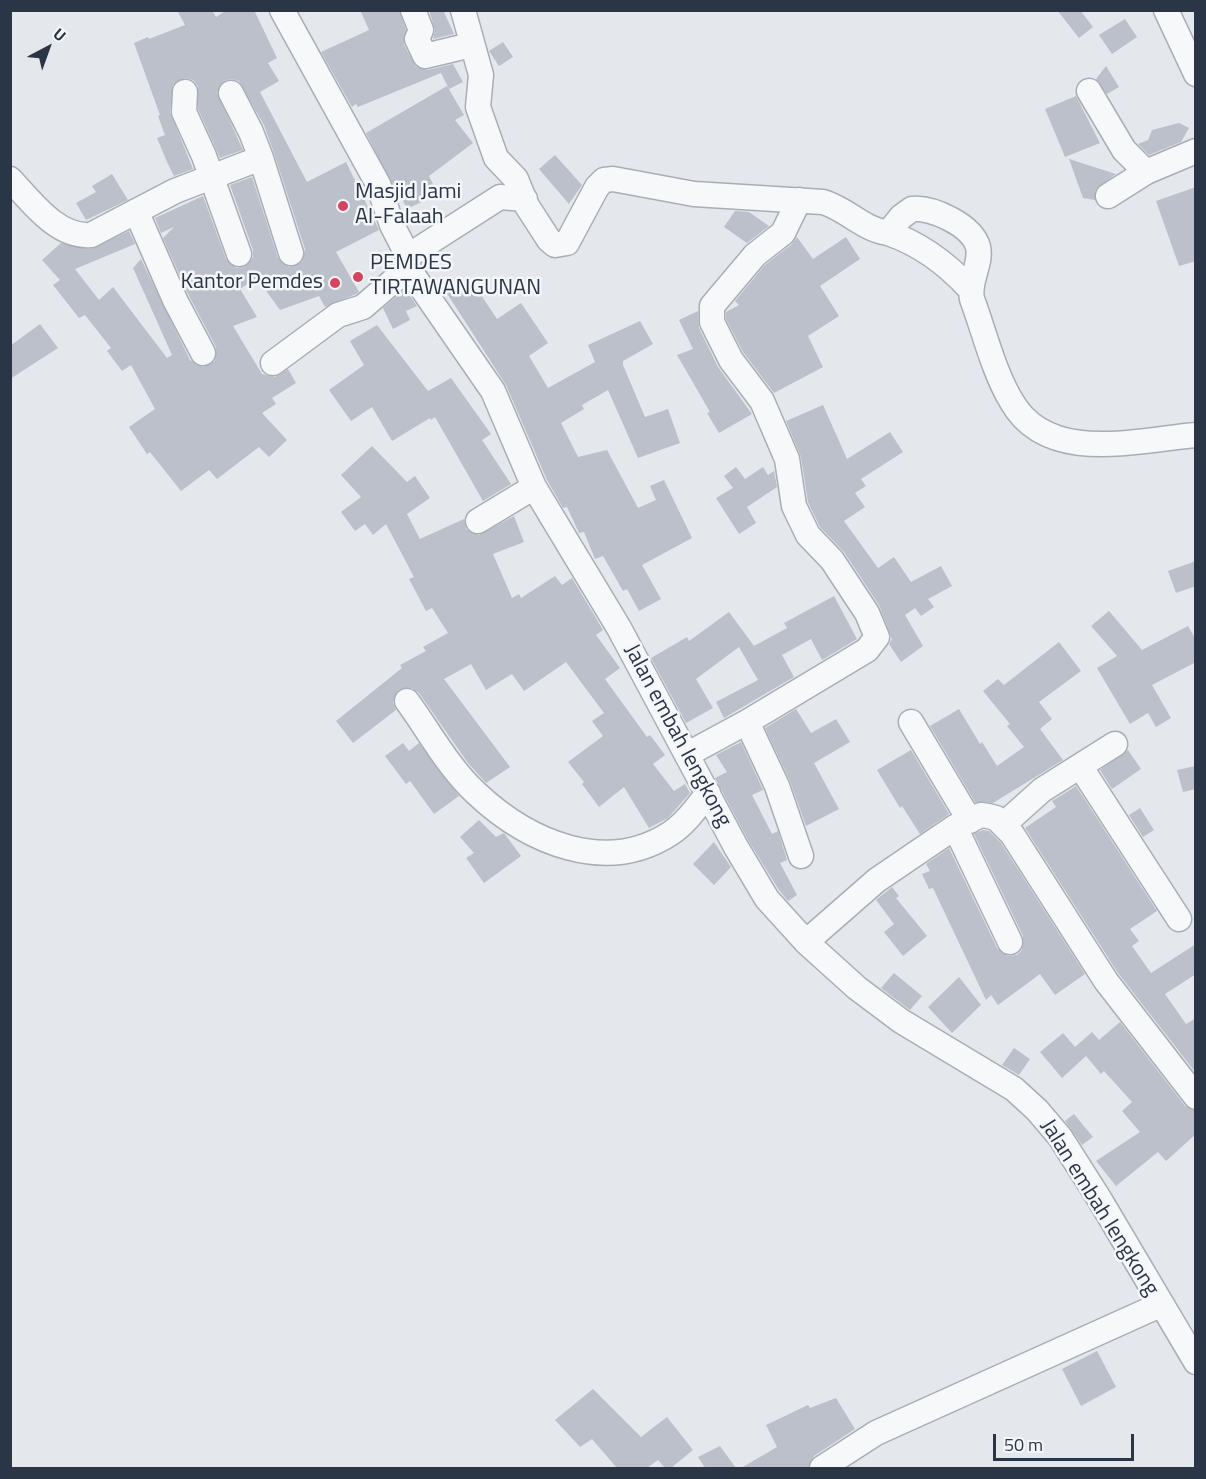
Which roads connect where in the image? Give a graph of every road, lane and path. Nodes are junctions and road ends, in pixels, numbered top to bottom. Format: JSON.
{"nodes":[{"id":1,"x":282,"y":10,"type":"edge"},
{"id":2,"x":413,"y":10,"type":"edge"},
{"id":3,"x":463,"y":10,"type":"edge"},
{"id":4,"x":1166,"y":10,"type":"edge"},
{"id":5,"x":471,"y":45,"type":"junction"},
{"id":6,"x":1192,"y":60,"type":"edge"},
{"id":7,"x":185,"y":92,"type":"dead end"},
{"id":8,"x":1089,"y":92,"type":"dead end"},
{"id":9,"x":231,"y":93,"type":"dead end"},
{"id":10,"x":1196,"y":151,"type":"edge"},
{"id":11,"x":261,"y":158,"type":"junction"},
{"id":12,"x":1146,"y":172,"type":"junction"},
{"id":13,"x":212,"y":177,"type":"junction"},
{"id":14,"x":10,"y":179,"type":"edge"},
{"id":15,"x":1108,"y":196,"type":"dead end"},
{"id":16,"x":525,"y":199,"type":"junction"},
{"id":17,"x":799,"y":200,"type":"junction"},
{"id":18,"x":136,"y":211,"type":"junction"},
{"id":19,"x":888,"y":233,"type":"junction"},
{"id":20,"x":239,"y":254,"type":"dead end"},
{"id":21,"x":291,"y":254,"type":"dead end"},
{"id":22,"x":408,"y":262,"type":"junction"},
{"id":23,"x":970,"y":289,"type":"junction"},
{"id":24,"x":203,"y":353,"type":"dead end"},
{"id":25,"x":273,"y":363,"type":"dead end"},
{"id":26,"x":1196,"y":435,"type":"edge"},
{"id":27,"x":534,"y":487,"type":"junction"},
{"id":28,"x":478,"y":521,"type":"dead end"},
{"id":29,"x":407,"y":701,"type":"dead end"},
{"id":30,"x":747,"y":722,"type":"junction"},
{"id":31,"x":911,"y":722,"type":"dead end"},
{"id":32,"x":1115,"y":744,"type":"dead end"},
{"id":33,"x":688,"y":754,"type":"junction"},
{"id":34,"x":1080,"y":766,"type":"junction"},
{"id":35,"x":708,"y":793,"type":"junction"},
{"id":36,"x":962,"y":824,"type":"junction"},
{"id":37,"x":1003,"y":825,"type":"junction"},
{"id":38,"x":801,"y":856,"type":"dead end"},
{"id":39,"x":1179,"y":920,"type":"dead end"},
{"id":40,"x":806,"y":942,"type":"junction"},
{"id":41,"x":1010,"y":942,"type":"dead end"},
{"id":42,"x":1196,"y":1097,"type":"edge"},
{"id":43,"x":1160,"y":1305,"type":"junction"},
{"id":44,"x":1196,"y":1362,"type":"edge"},
{"id":45,"x":845,"y":1461,"type":"edge"},
{"id":46,"x":822,"y":1468,"type":"edge"}],
"edges":[{"from":1,"to":22,"type":"street","name":"Jalan embah lengkong"},
{"from":2,"to":5,"type":"street"},
{"from":3,"to":5,"type":"street"},
{"from":4,"to":6,"type":"street"},
{"from":5,"to":16,"type":"street"},
{"from":7,"to":13,"type":"street"},
{"from":8,"to":12,"type":"street"},
{"from":9,"to":11,"type":"street"},
{"from":10,"to":12,"type":"street"},
{"from":11,"to":13,"type":"street"},
{"from":11,"to":21,"type":"street"},
{"from":12,"to":15,"type":"street"},
{"from":13,"to":18,"type":"street"},
{"from":13,"to":20,"type":"street"},
{"from":14,"to":18,"type":"street"},
{"from":16,"to":17,"type":"street"},
{"from":16,"to":22,"type":"street"},
{"from":17,"to":19,"type":"street"},
{"from":17,"to":30,"type":"street"},
{"from":18,"to":24,"type":"street"},
{"from":19,"to":23,"type":"street"},
{"from":19,"to":23,"type":"street"},
{"from":22,"to":25,"type":"street"},
{"from":22,"to":27,"type":"street","name":"Jalan embah lengkong"},
{"from":23,"to":26,"type":"street"},
{"from":27,"to":28,"type":"street"},
{"from":27,"to":33,"type":"street","name":"Jalan embah lengkong"},
{"from":29,"to":35,"type":"street"},
{"from":30,"to":33,"type":"street"},
{"from":30,"to":38,"type":"street"},
{"from":31,"to":36,"type":"street"},
{"from":32,"to":34,"type":"street"},
{"from":33,"to":35,"type":"street","name":"Jalan embah lengkong"},
{"from":34,"to":37,"type":"street"},
{"from":34,"to":39,"type":"street"},
{"from":35,"to":40,"type":"street","name":"Jalan embah lengkong"},
{"from":36,"to":37,"type":"street"},
{"from":36,"to":40,"type":"street"},
{"from":36,"to":41,"type":"street"},
{"from":37,"to":42,"type":"street"},
{"from":40,"to":43,"type":"street","name":"Jalan embah lengkong"},
{"from":43,"to":44,"type":"street","name":"Jalan embah lengkong"},
{"from":43,"to":45,"type":"street"},
{"from":45,"to":46,"type":"street"}]}
